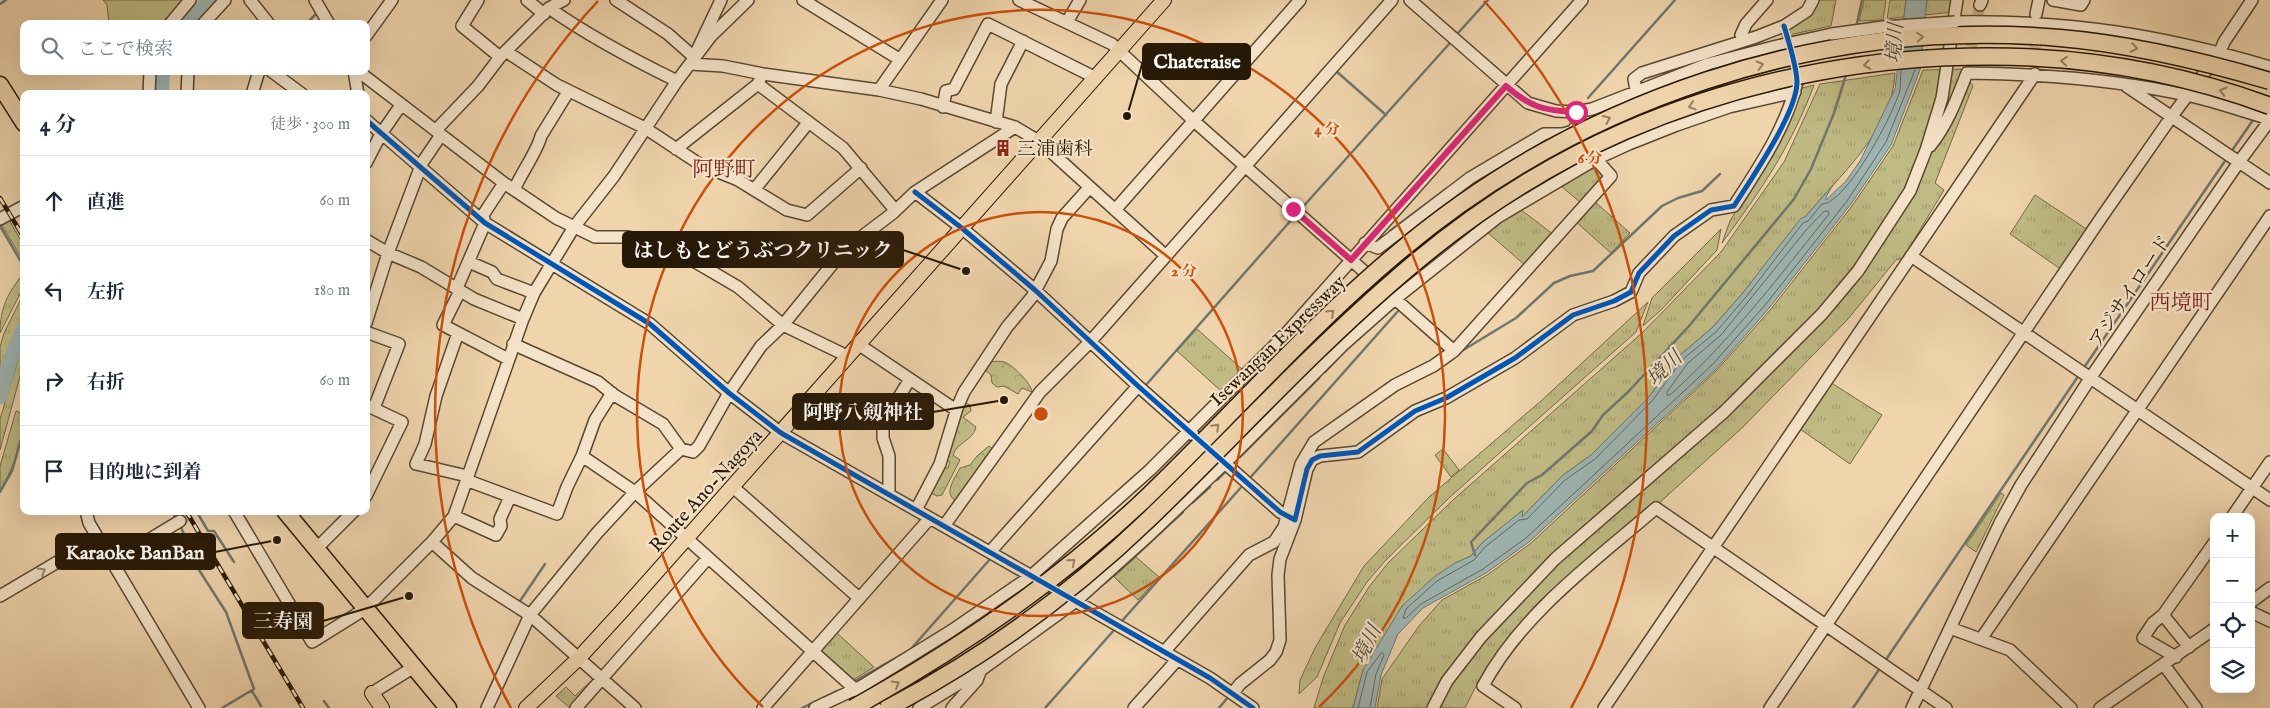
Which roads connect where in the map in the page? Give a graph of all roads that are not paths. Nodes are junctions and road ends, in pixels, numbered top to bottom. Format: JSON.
{"nodes":[{"id":1,"x":190,"y":0,"type":"edge"},
{"id":2,"x":225,"y":0,"type":"edge"},
{"id":3,"x":250,"y":0,"type":"edge"},
{"id":4,"x":315,"y":0,"type":"edge"},
{"id":5,"x":392,"y":0,"type":"edge"},
{"id":6,"x":478,"y":0,"type":"edge"},
{"id":7,"x":527,"y":0,"type":"edge"},
{"id":8,"x":564,"y":0,"type":"edge"},
{"id":9,"x":616,"y":0,"type":"edge"},
{"id":10,"x":721,"y":0,"type":"edge"},
{"id":11,"x":748,"y":0,"type":"edge"},
{"id":12,"x":803,"y":0,"type":"edge"},
{"id":13,"x":942,"y":0,"type":"edge"},
{"id":14,"x":1019,"y":0,"type":"edge"},
{"id":15,"x":1080,"y":0,"type":"edge"},
{"id":16,"x":1164,"y":0,"type":"edge"},
{"id":17,"x":1300,"y":0,"type":"edge"},
{"id":18,"x":1392,"y":0,"type":"edge"},
{"id":19,"x":1410,"y":0,"type":"edge"},
{"id":20,"x":1582,"y":0,"type":"edge"},
{"id":21,"x":1767,"y":0,"type":"edge"},
{"id":22,"x":1807,"y":0,"type":"edge"},
{"id":23,"x":1813,"y":0,"type":"edge"},
{"id":24,"x":1958,"y":0,"type":"edge"},
{"id":25,"x":2039,"y":0,"type":"edge"},
{"id":26,"x":2053,"y":0,"type":"edge"},
{"id":27,"x":2084,"y":0,"type":"edge"},
{"id":28,"x":2252,"y":0,"type":"edge"},
{"id":29,"x":546,"y":11,"type":"junction"},
{"id":30,"x":1800,"y":14,"type":"junction"},
{"id":31,"x":2036,"y":14,"type":"dead end"},
{"id":32,"x":173,"y":20,"type":"edge"},
{"id":33,"x":207,"y":20,"type":"edge"},
{"id":34,"x":266,"y":20,"type":"edge"},
{"id":35,"x":327,"y":20,"type":"edge"},
{"id":36,"x":1067,"y":22,"type":"junction"},
{"id":37,"x":370,"y":30,"type":"edge"},
{"id":38,"x":1743,"y":40,"type":"junction"},
{"id":39,"x":1023,"y":41,"type":"junction"},
{"id":40,"x":1119,"y":52,"type":"junction"},
{"id":41,"x":2220,"y":52,"type":"junction"},
{"id":42,"x":504,"y":54,"type":"junction"},
{"id":43,"x":900,"y":59,"type":"junction"},
{"id":44,"x":692,"y":60,"type":"junction"},
{"id":45,"x":2270,"y":67,"type":"edge"},
{"id":46,"x":2035,"y":74,"type":"junction"},
{"id":47,"x":150,"y":75,"type":"edge"},
{"id":48,"x":188,"y":75,"type":"edge"},
{"id":49,"x":258,"y":75,"type":"edge"},
{"id":50,"x":276,"y":75,"type":"edge"},
{"id":51,"x":356,"y":75,"type":"edge"},
{"id":52,"x":361,"y":75,"type":"edge"},
{"id":53,"x":1096,"y":78,"type":"junction"},
{"id":54,"x":760,"y":79,"type":"junction"},
{"id":55,"x":677,"y":81,"type":"junction"},
{"id":56,"x":2270,"y":81,"type":"edge"},
{"id":57,"x":2120,"y":83,"type":"junction"},
{"id":58,"x":0,"y":85,"type":"edge"},
{"id":59,"x":1506,"y":86,"type":"junction"},
{"id":60,"x":149,"y":90,"type":"edge"},
{"id":61,"x":187,"y":90,"type":"edge"},
{"id":62,"x":253,"y":90,"type":"edge"},
{"id":63,"x":297,"y":90,"type":"edge"},
{"id":64,"x":358,"y":90,"type":"edge"},
{"id":65,"x":879,"y":90,"type":"junction"},
{"id":66,"x":1636,"y":90,"type":"junction"},
{"id":67,"x":568,"y":92,"type":"junction"},
{"id":68,"x":2188,"y":95,"type":"junction"},
{"id":69,"x":401,"y":105,"type":"junction"},
{"id":70,"x":2270,"y":106,"type":"edge"},
{"id":71,"x":943,"y":107,"type":"junction"},
{"id":72,"x":1576,"y":112,"type":"junction"},
{"id":73,"x":2172,"y":116,"type":"junction"},
{"id":74,"x":20,"y":117,"type":"edge"},
{"id":75,"x":2270,"y":120,"type":"edge"},
{"id":76,"x":1194,"y":121,"type":"junction"},
{"id":77,"x":996,"y":122,"type":"junction"},
{"id":78,"x":808,"y":123,"type":"junction"},
{"id":79,"x":370,"y":124,"type":"edge"},
{"id":80,"x":1015,"y":127,"type":"junction"},
{"id":81,"x":645,"y":128,"type":"junction"},
{"id":82,"x":438,"y":133,"type":"junction"},
{"id":83,"x":381,"y":134,"type":"junction"},
{"id":84,"x":1040,"y":142,"type":"junction"},
{"id":85,"x":676,"y":149,"type":"junction"},
{"id":86,"x":1926,"y":150,"type":"junction"},
{"id":87,"x":370,"y":155,"type":"edge"},
{"id":88,"x":1596,"y":159,"type":"junction"},
{"id":89,"x":2239,"y":162,"type":"junction"},
{"id":90,"x":420,"y":167,"type":"junction"},
{"id":91,"x":1245,"y":167,"type":"junction"},
{"id":92,"x":861,"y":168,"type":"junction"},
{"id":93,"x":504,"y":183,"type":"junction"},
{"id":94,"x":2270,"y":183,"type":"edge"},
{"id":95,"x":1089,"y":188,"type":"junction"},
{"id":96,"x":514,"y":190,"type":"junction"},
{"id":97,"x":754,"y":190,"type":"junction"},
{"id":98,"x":915,"y":192,"type":"junction"},
{"id":99,"x":20,"y":208,"type":"edge"},
{"id":100,"x":895,"y":210,"type":"junction"},
{"id":101,"x":1115,"y":210,"type":"junction"},
{"id":102,"x":2270,"y":216,"type":"edge"},
{"id":103,"x":0,"y":218,"type":"edge"},
{"id":104,"x":485,"y":223,"type":"junction"},
{"id":105,"x":574,"y":227,"type":"junction"},
{"id":106,"x":963,"y":228,"type":"junction"},
{"id":107,"x":370,"y":242,"type":"edge"},
{"id":108,"x":1365,"y":243,"type":"junction"},
{"id":109,"x":388,"y":253,"type":"junction"},
{"id":110,"x":1166,"y":256,"type":"junction"},
{"id":111,"x":1911,"y":256,"type":"junction"},
{"id":112,"x":1351,"y":260,"type":"junction"},
{"id":113,"x":469,"y":262,"type":"junction"},
{"id":114,"x":551,"y":264,"type":"junction"},
{"id":115,"x":458,"y":289,"type":"junction"},
{"id":116,"x":1035,"y":290,"type":"junction"},
{"id":117,"x":534,"y":293,"type":"junction"},
{"id":118,"x":1395,"y":299,"type":"junction"},
{"id":119,"x":370,"y":310,"type":"edge"},
{"id":120,"x":523,"y":319,"type":"junction"},
{"id":121,"x":783,"y":326,"type":"junction"},
{"id":122,"x":370,"y":333,"type":"edge"},
{"id":123,"x":458,"y":333,"type":"junction"},
{"id":124,"x":2025,"y":334,"type":"junction"},
{"id":125,"x":1090,"y":342,"type":"junction"},
{"id":126,"x":513,"y":344,"type":"junction"},
{"id":127,"x":858,"y":344,"type":"junction"},
{"id":128,"x":1454,"y":351,"type":"junction"},
{"id":129,"x":846,"y":358,"type":"junction"},
{"id":130,"x":508,"y":359,"type":"junction"},
{"id":131,"x":2091,"y":377,"type":"junction"},
{"id":132,"x":910,"y":379,"type":"junction"},
{"id":133,"x":1138,"y":386,"type":"junction"},
{"id":134,"x":612,"y":393,"type":"junction"},
{"id":135,"x":729,"y":394,"type":"junction"},
{"id":136,"x":370,"y":407,"type":"edge"},
{"id":137,"x":956,"y":410,"type":"junction"},
{"id":138,"x":2137,"y":412,"type":"junction"},
{"id":139,"x":1188,"y":430,"type":"junction"},
{"id":140,"x":781,"y":433,"type":"junction"},
{"id":141,"x":681,"y":449,"type":"junction"},
{"id":142,"x":582,"y":456,"type":"junction"},
{"id":143,"x":1225,"y":462,"type":"junction"},
{"id":144,"x":2270,"y":462,"type":"edge"},
{"id":145,"x":467,"y":478,"type":"junction"},
{"id":146,"x":733,"y":487,"type":"junction"},
{"id":147,"x":370,"y":488,"type":"edge"},
{"id":148,"x":2252,"y":488,"type":"junction"},
{"id":149,"x":635,"y":492,"type":"junction"},
{"id":150,"x":889,"y":494,"type":"junction"},
{"id":151,"x":510,"y":497,"type":"junction"},
{"id":152,"x":2270,"y":500,"type":"edge"},
{"id":153,"x":916,"y":510,"type":"junction"},
{"id":154,"x":2235,"y":513,"type":"edge"},
{"id":155,"x":87,"y":515,"type":"edge"},
{"id":156,"x":236,"y":515,"type":"edge"},
{"id":157,"x":288,"y":515,"type":"edge"},
{"id":158,"x":350,"y":515,"type":"edge"},
{"id":159,"x":454,"y":516,"type":"junction"},
{"id":160,"x":930,"y":518,"type":"junction"},
{"id":161,"x":1291,"y":519,"type":"junction"},
{"id":162,"x":178,"y":523,"type":"tunnel mouth"},
{"id":163,"x":944,"y":526,"type":"junction"},
{"id":164,"x":98,"y":538,"type":"junction"},
{"id":165,"x":686,"y":539,"type":"junction"},
{"id":166,"x":432,"y":542,"type":"junction"},
{"id":167,"x":1713,"y":548,"type":"junction"},
{"id":168,"x":316,"y":549,"type":"junction"},
{"id":169,"x":2210,"y":549,"type":"edge"},
{"id":170,"x":990,"y":552,"type":"junction"},
{"id":171,"x":708,"y":558,"type":"junction"},
{"id":172,"x":112,"y":562,"type":"junction"},
{"id":173,"x":1031,"y":576,"type":"junction"},
{"id":174,"x":2270,"y":588,"type":"edge"},
{"id":175,"x":0,"y":596,"type":"edge"},
{"id":176,"x":858,"y":598,"type":"junction"},
{"id":177,"x":2255,"y":599,"type":"edge"},
{"id":178,"x":1076,"y":601,"type":"junction"},
{"id":179,"x":366,"y":609,"type":"junction"},
{"id":180,"x":2255,"y":614,"type":"edge"},
{"id":181,"x":2163,"y":615,"type":"junction"},
{"id":182,"x":530,"y":616,"type":"junction"},
{"id":183,"x":2270,"y":621,"type":"edge"},
{"id":184,"x":1826,"y":625,"type":"junction"},
{"id":185,"x":1950,"y":628,"type":"junction"},
{"id":186,"x":2210,"y":632,"type":"edge"},
{"id":187,"x":1981,"y":639,"type":"junction"},
{"id":188,"x":2189,"y":647,"type":"junction"},
{"id":189,"x":813,"y":652,"type":"junction"},
{"id":190,"x":1164,"y":652,"type":"junction"},
{"id":191,"x":2176,"y":657,"type":"junction"},
{"id":192,"x":579,"y":658,"type":"junction"},
{"id":193,"x":1177,"y":660,"type":"junction"},
{"id":194,"x":2164,"y":665,"type":"junction"},
{"id":195,"x":414,"y":667,"type":"junction"},
{"id":196,"x":981,"y":670,"type":"junction"},
{"id":197,"x":602,"y":678,"type":"junction"},
{"id":198,"x":854,"y":690,"type":"junction"},
{"id":199,"x":1920,"y":691,"type":"junction"},
{"id":200,"x":372,"y":693,"type":"joint"},
{"id":201,"x":1233,"y":693,"type":"junction"},
{"id":202,"x":198,"y":708,"type":"edge"},
{"id":203,"x":382,"y":708,"type":"edge"},
{"id":204,"x":448,"y":708,"type":"edge"},
{"id":205,"x":487,"y":708,"type":"edge"},
{"id":206,"x":526,"y":708,"type":"edge"},
{"id":207,"x":576,"y":708,"type":"edge"},
{"id":208,"x":635,"y":708,"type":"edge"},
{"id":209,"x":763,"y":708,"type":"edge"},
{"id":210,"x":815,"y":708,"type":"edge"},
{"id":211,"x":853,"y":708,"type":"edge"},
{"id":212,"x":876,"y":708,"type":"edge"},
{"id":213,"x":888,"y":708,"type":"edge"},
{"id":214,"x":919,"y":708,"type":"edge"},
{"id":215,"x":952,"y":708,"type":"edge"},
{"id":216,"x":1134,"y":708,"type":"edge"},
{"id":217,"x":1253,"y":708,"type":"edge"},
{"id":218,"x":1433,"y":708,"type":"edge"},
{"id":219,"x":1515,"y":708,"type":"edge"},
{"id":220,"x":1604,"y":708,"type":"edge"},
{"id":221,"x":1770,"y":708,"type":"edge"},
{"id":222,"x":1912,"y":708,"type":"edge"},
{"id":223,"x":1946,"y":708,"type":"edge"},
{"id":224,"x":2071,"y":708,"type":"edge"},
{"id":225,"x":2100,"y":708,"type":"edge"},
{"id":226,"x":2196,"y":708,"type":"edge"}],
"edges":[{"from":1,"to":32,"type":"street"},
{"from":2,"to":33,"type":"street"},
{"from":3,"to":34,"type":"street"},
{"from":4,"to":35,"type":"street"},
{"from":5,"to":37,"type":"street"},
{"from":6,"to":42,"type":"street"},
{"from":7,"to":29,"type":"street"},
{"from":8,"to":29,"type":"street"},
{"from":9,"to":44,"type":"street"},
{"from":10,"to":44,"type":"street"},
{"from":11,"to":44,"type":"street"},
{"from":12,"to":43,"type":"street"},
{"from":13,"to":43,"type":"street"},
{"from":14,"to":36,"type":"street"},
{"from":15,"to":36,"type":"street"},
{"from":16,"to":40,"type":"main road","name":"Route Ano-Nagoya"},
{"from":17,"to":76,"type":"street"},
{"from":18,"to":91,"type":"street"},
{"from":19,"to":59,"type":"street"},
{"from":20,"to":59,"type":"street"},
{"from":21,"to":38,"type":"street"},
{"from":22,"to":30,"type":"street"},
{"from":23,"to":30,"type":"street"},
{"from":24,"to":86,"type":"street"},
{"from":25,"to":31,"type":"street"},
{"from":26,"to":27,"type":"street"},
{"from":28,"to":41,"type":"street"},
{"from":29,"to":42,"type":"street"},
{"from":29,"to":55,"type":"street"},
{"from":30,"to":38,"type":"street"},
{"from":36,"to":40,"type":"street"},
{"from":38,"to":66,"type":"street"},
{"from":39,"to":53,"type":"street"},
{"from":39,"to":71,"type":"street"},
{"from":39,"to":77,"type":"street"},
{"from":40,"to":53,"type":"main road","name":"Route Ano-Nagoya"},
{"from":40,"to":76,"type":"street"},
{"from":41,"to":45,"type":"street"},
{"from":41,"to":66,"type":"street","bridge":true},
{"from":41,"to":68,"type":"street"},
{"from":42,"to":67,"type":"street"},
{"from":42,"to":82,"type":"street"},
{"from":43,"to":65,"type":"street"},
{"from":44,"to":54,"type":"street"},
{"from":44,"to":55,"type":"street"},
{"from":46,"to":57,"type":"street"},
{"from":46,"to":86,"type":"street"},
{"from":46,"to":111,"type":"street"},
{"from":47,"to":60,"type":"street"},
{"from":48,"to":61,"type":"street"},
{"from":49,"to":62,"type":"street"},
{"from":50,"to":63,"type":"street"},
{"from":51,"to":64,"type":"street"},
{"from":52,"to":69,"type":"street"},
{"from":53,"to":84,"type":"main road","name":"Route Ano-Nagoya"},
{"from":54,"to":65,"type":"street"},
{"from":54,"to":78,"type":"street"},
{"from":54,"to":85,"type":"street"},
{"from":55,"to":81,"type":"street"},
{"from":211,"to":56,"type":"highway","name":"Isewangan Expressway","one_way":true,"bridge":true},
{"from":57,"to":68,"type":"street"},
{"from":57,"to":73,"type":"street"},
{"from":58,"to":74,"type":"highway"},
{"from":59,"to":72,"type":"street"},
{"from":59,"to":108,"type":"street"},
{"from":65,"to":71,"type":"street"},
{"from":66,"to":72,"type":"street"},
{"from":67,"to":81,"type":"street"},
{"from":67,"to":96,"type":"street"},
{"from":68,"to":73,"type":"street"},
{"from":68,"to":75,"type":"street"},
{"from":69,"to":82,"type":"street"},
{"from":69,"to":83,"type":"street"},
{"from":70,"to":213,"type":"highway","name":"Isewangan Expressway","one_way":true,"bridge":true},
{"from":71,"to":77,"type":"street"},
{"from":72,"to":108,"type":"street"},
{"from":73,"to":89,"type":"street"},
{"from":73,"to":124,"type":"street"},
{"from":75,"to":89,"type":"street","name":"アジサイロード"},
{"from":76,"to":91,"type":"street"},
{"from":76,"to":101,"type":"street"},
{"from":77,"to":80,"type":"street"},
{"from":78,"to":92,"type":"street"},
{"from":78,"to":97,"type":"street"},
{"from":79,"to":83,"type":"street"},
{"from":80,"to":84,"type":"street"},
{"from":80,"to":98,"type":"street"},
{"from":81,"to":85,"type":"street"},
{"from":81,"to":105,"type":"street"},
{"from":82,"to":90,"type":"street"},
{"from":82,"to":93,"type":"street"},
{"from":83,"to":87,"type":"street"},
{"from":83,"to":90,"type":"street"},
{"from":84,"to":95,"type":"street"},
{"from":84,"to":106,"type":"main road","name":"Route Ano-Nagoya"},
{"from":85,"to":97,"type":"street"},
{"from":86,"to":218,"type":"street"},
{"from":88,"to":118,"type":"street"},
{"from":88,"to":128,"type":"street"},
{"from":88,"to":161,"type":"street"},
{"from":89,"to":94,"type":"street"},
{"from":89,"to":131,"type":"street","name":"アジサイロード"},
{"from":90,"to":104,"type":"street"},
{"from":90,"to":109,"type":"street"},
{"from":91,"to":110,"type":"street"},
{"from":91,"to":112,"type":"street"},
{"from":92,"to":97,"type":"street"},
{"from":92,"to":100,"type":"street"},
{"from":93,"to":96,"type":"street"},
{"from":93,"to":104,"type":"street"},
{"from":95,"to":101,"type":"street"},
{"from":95,"to":116,"type":"street"},
{"from":96,"to":105,"type":"street"},
{"from":98,"to":100,"type":"street"},
{"from":98,"to":106,"type":"street"},
{"from":99,"to":103,"type":"street"},
{"from":100,"to":121,"type":"street"},
{"from":101,"to":110,"type":"street"},
{"from":102,"to":138,"type":"street"},
{"from":104,"to":113,"type":"street"},
{"from":104,"to":114,"type":"street"},
{"from":105,"to":114,"type":"street"},
{"from":105,"to":121,"type":"street"},
{"from":106,"to":116,"type":"street"},
{"from":106,"to":127,"type":"main road","name":"Route Ano-Nagoya"},
{"from":107,"to":109,"type":"street"},
{"from":108,"to":112,"type":"street"},
{"from":109,"to":115,"type":"street"},
{"from":109,"to":119,"type":"street"},
{"from":110,"to":125,"type":"street"},
{"from":111,"to":124,"type":"street"},
{"from":111,"to":167,"type":"street"},
{"from":112,"to":118,"type":"street"},
{"from":112,"to":139,"type":"street"},
{"from":113,"to":115,"type":"street"},
{"from":113,"to":117,"type":"street"},
{"from":114,"to":117,"type":"street"},
{"from":114,"to":135,"type":"street"},
{"from":115,"to":120,"type":"street"},
{"from":115,"to":123,"type":"street"},
{"from":116,"to":125,"type":"street"},
{"from":116,"to":137,"type":"street"},
{"from":117,"to":120,"type":"street"},
{"from":118,"to":128,"type":"street"},
{"from":118,"to":143,"type":"street"},
{"from":120,"to":126,"type":"street"},
{"from":121,"to":129,"type":"street"},
{"from":121,"to":135,"type":"street"},
{"from":122,"to":136,"type":"street"},
{"from":123,"to":130,"type":"street"},
{"from":123,"to":145,"type":"street"},
{"from":124,"to":131,"type":"street"},
{"from":124,"to":184,"type":"street"},
{"from":125,"to":133,"type":"street"},
{"from":125,"to":163,"type":"street"},
{"from":126,"to":130,"type":"street"},
{"from":126,"to":134,"type":"street"},
{"from":127,"to":129,"type":"main road","name":"Route Ano-Nagoya"},
{"from":127,"to":132,"type":"street"},
{"from":128,"to":161,"type":"street"},
{"from":129,"to":140,"type":"main road","name":"Route Ano-Nagoya"},
{"from":130,"to":145,"type":"street"},
{"from":131,"to":138,"type":"street"},
{"from":131,"to":185,"type":"street","name":"アジサイロード"},
{"from":132,"to":137,"type":"street"},
{"from":132,"to":150,"type":"street"},
{"from":133,"to":139,"type":"street"},
{"from":133,"to":170,"type":"street"},
{"from":134,"to":141,"type":"street"},
{"from":134,"to":142,"type":"street"},
{"from":135,"to":140,"type":"street"},
{"from":135,"to":141,"type":"street"},
{"from":136,"to":147,"type":"street"},
{"from":137,"to":153,"type":"street"},
{"from":138,"to":148,"type":"street"},
{"from":138,"to":187,"type":"street"},
{"from":139,"to":143,"type":"street"},
{"from":139,"to":173,"type":"street"},
{"from":140,"to":146,"type":"main road","name":"Route Ano-Nagoya"},
{"from":140,"to":150,"type":"street"},
{"from":141,"to":149,"type":"street"},
{"from":142,"to":149,"type":"street"},
{"from":142,"to":151,"type":"street"},
{"from":143,"to":161,"type":"street"},
{"from":143,"to":178,"type":"street"},
{"from":144,"to":148,"type":"street"},
{"from":145,"to":151,"type":"street"},
{"from":145,"to":159,"type":"street"},
{"from":146,"to":165,"type":"main road","name":"Route Ano-Nagoya"},
{"from":146,"to":176,"type":"street"},
{"from":148,"to":152,"type":"street"},
{"from":148,"to":154,"type":"street"},
{"from":149,"to":165,"type":"street"},
{"from":149,"to":182,"type":"street"},
{"from":150,"to":153,"type":"street"},
{"from":151,"to":159,"type":"street"},
{"from":153,"to":160,"type":"street"},
{"from":155,"to":164,"type":"street"},
{"from":156,"to":179,"type":"street"},
{"from":157,"to":168,"type":"highway"},
{"from":158,"to":168,"type":"street"},
{"from":159,"to":166,"type":"street"},
{"from":160,"to":163,"type":"street"},
{"from":160,"to":176,"type":"street"},
{"from":161,"to":190,"type":"street"},
{"from":161,"to":201,"type":"street"},
{"from":162,"to":172,"type":"street"},
{"from":163,"to":170,"type":"street"},
{"from":164,"to":172,"type":"street"},
{"from":175,"to":164,"type":"street","one_way":true},
{"from":165,"to":171,"type":"street"},
{"from":165,"to":192,"type":"main road","name":"Route Ano-Nagoya"},
{"from":166,"to":179,"type":"street"},
{"from":166,"to":182,"type":"street"},
{"from":167,"to":184,"type":"street"},
{"from":167,"to":219,"type":"street"},
{"from":167,"to":220,"type":"street"},
{"from":168,"to":179,"type":"highway"},
{"from":169,"to":181,"type":"street"},
{"from":170,"to":173,"type":"street"},
{"from":171,"to":189,"type":"street"},
{"from":171,"to":197,"type":"street"},
{"from":172,"to":202,"type":"street"},
{"from":173,"to":178,"type":"street"},
{"from":173,"to":198,"type":"street"},
{"from":174,"to":177,"type":"street"},
{"from":176,"to":189,"type":"street"},
{"from":178,"to":190,"type":"street"},
{"from":178,"to":196,"type":"street"},
{"from":179,"to":195,"type":"highway"},
{"from":180,"to":183,"type":"street"},
{"from":181,"to":188,"type":"street"},
{"from":181,"to":191,"type":"street"},
{"from":182,"to":192,"type":"street"},
{"from":182,"to":205,"type":"street"},
{"from":184,"to":199,"type":"street"},
{"from":184,"to":221,"type":"street"},
{"from":185,"to":187,"type":"street"},
{"from":185,"to":199,"type":"street","name":"アジサイロード"},
{"from":186,"to":188,"type":"street"},
{"from":187,"to":224,"type":"street"},
{"from":188,"to":191,"type":"street"},
{"from":189,"to":198,"type":"street"},
{"from":189,"to":209,"type":"street"},
{"from":190,"to":193,"type":"street"},
{"from":191,"to":194,"type":"street"},
{"from":192,"to":197,"type":"street"},
{"from":192,"to":206,"type":"main road","name":"Route Ano-Nagoya"},
{"from":193,"to":201,"type":"street"},
{"from":193,"to":216,"type":"street"},
{"from":194,"to":225,"type":"street"},
{"from":194,"to":226,"type":"street"},
{"from":195,"to":200,"type":"street"},
{"from":195,"to":204,"type":"highway"},
{"from":196,"to":214,"type":"street"},
{"from":196,"to":215,"type":"street"},
{"from":197,"to":207,"type":"street"},
{"from":197,"to":208,"type":"street"},
{"from":198,"to":210,"type":"street"},
{"from":198,"to":212,"type":"street"},
{"from":199,"to":222,"type":"street","name":"アジサイロード"},
{"from":199,"to":223,"type":"street"},
{"from":200,"to":203,"type":"main road"},
{"from":201,"to":217,"type":"street"}]}
